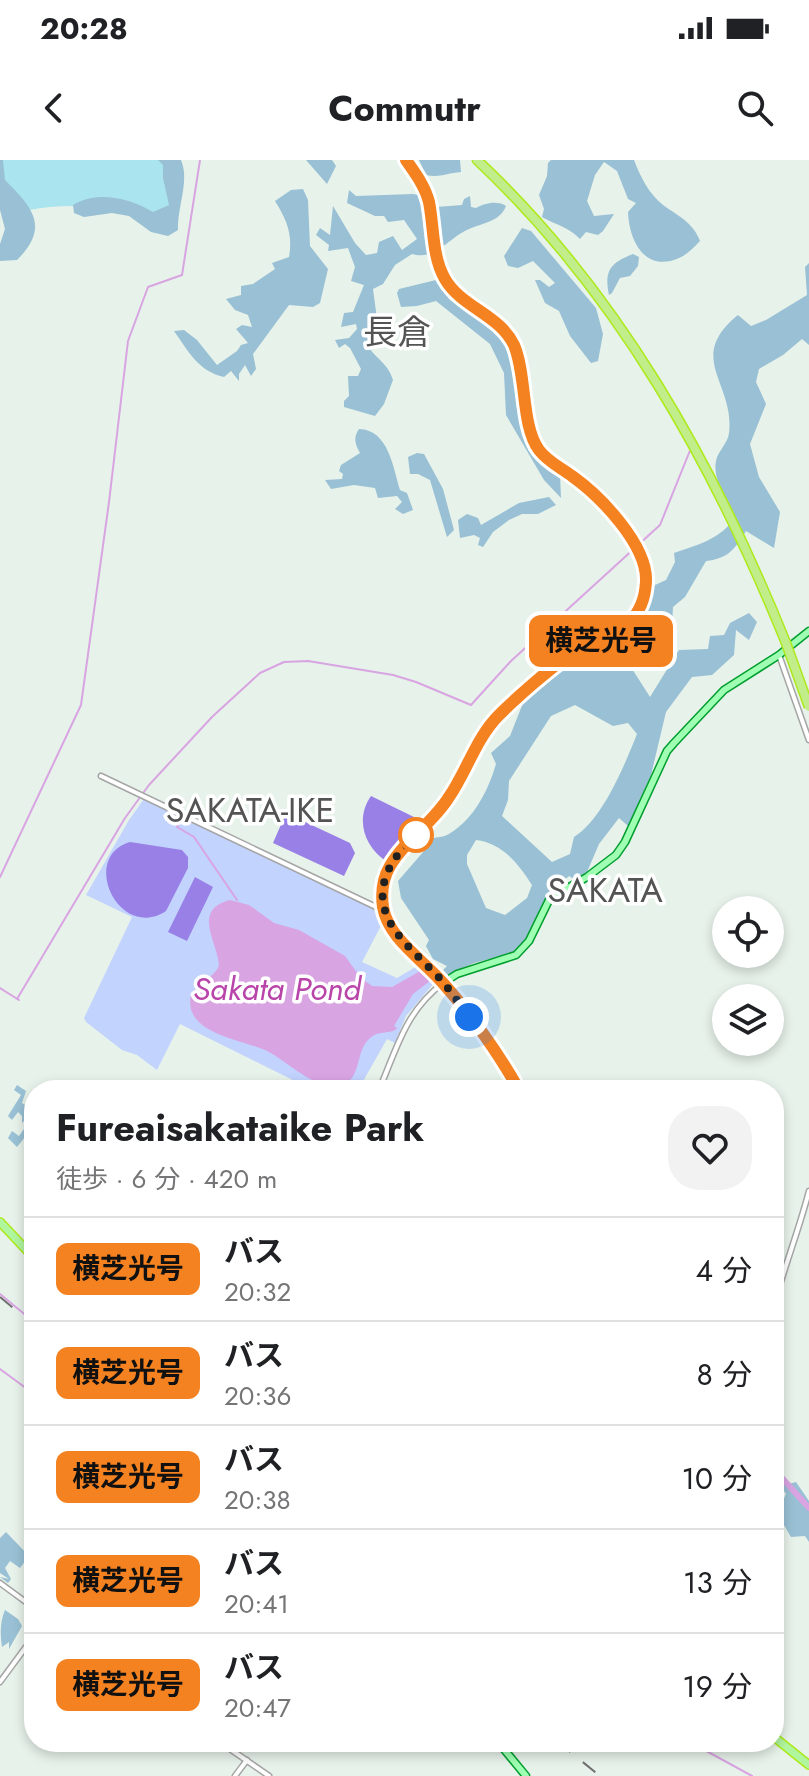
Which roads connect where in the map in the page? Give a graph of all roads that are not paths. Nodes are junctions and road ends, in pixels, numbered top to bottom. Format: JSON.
{"nodes":[{"id":1,"x":406,"y":160,"type":"edge"},
{"id":2,"x":477,"y":160,"type":"edge"},
{"id":3,"x":809,"y":631,"type":"edge"},
{"id":4,"x":779,"y":655,"type":"junction"},
{"id":5,"x":809,"y":707,"type":"edge"},
{"id":6,"x":809,"y":740,"type":"edge"},
{"id":7,"x":101,"y":776,"type":"dead end"},
{"id":8,"x":383,"y":906,"type":"junction"},
{"id":9,"x":443,"y":983,"type":"junction"},
{"id":10,"x":383,"y":1080,"type":"edge"},
{"id":11,"x":513,"y":1080,"type":"edge"},
{"id":12,"x":809,"y":1191,"type":"edge"},
{"id":13,"x":0,"y":1222,"type":"edge"},
{"id":14,"x":24,"y":1247,"type":"edge"},
{"id":15,"x":784,"y":1270,"type":"edge"},
{"id":16,"x":0,"y":1583,"type":"edge"},
{"id":17,"x":24,"y":1601,"type":"edge"},
{"id":18,"x":24,"y":1650,"type":"edge"},
{"id":19,"x":0,"y":1682,"type":"edge"},
{"id":20,"x":784,"y":1745,"type":"edge"},
{"id":21,"x":235,"y":1752,"type":"edge"},
{"id":22,"x":506,"y":1752,"type":"edge"},
{"id":23,"x":247,"y":1760,"type":"junction"},
{"id":24,"x":809,"y":1765,"type":"edge"},
{"id":25,"x":235,"y":1776,"type":"edge"},
{"id":26,"x":269,"y":1776,"type":"edge"},
{"id":27,"x":526,"y":1776,"type":"edge"}],
"edges":[{"from":1,"to":8,"type":"street"},
{"from":2,"to":5,"type":"highway","bridge":true},
{"from":3,"to":4,"type":"main road"},
{"from":4,"to":6,"type":"street"},
{"from":4,"to":9,"type":"main road"},
{"from":7,"to":8,"type":"street"},
{"from":8,"to":9,"type":"street"},
{"from":9,"to":10,"type":"street"},
{"from":9,"to":11,"type":"main road"},
{"from":12,"to":15,"type":"street"},
{"from":13,"to":14,"type":"highway"},
{"from":16,"to":17,"type":"street"},
{"from":18,"to":19,"type":"street"},
{"from":20,"to":24,"type":"highway"},
{"from":21,"to":23,"type":"street"},
{"from":22,"to":27,"type":"main road"},
{"from":23,"to":25,"type":"street"},
{"from":23,"to":26,"type":"street"}]}
